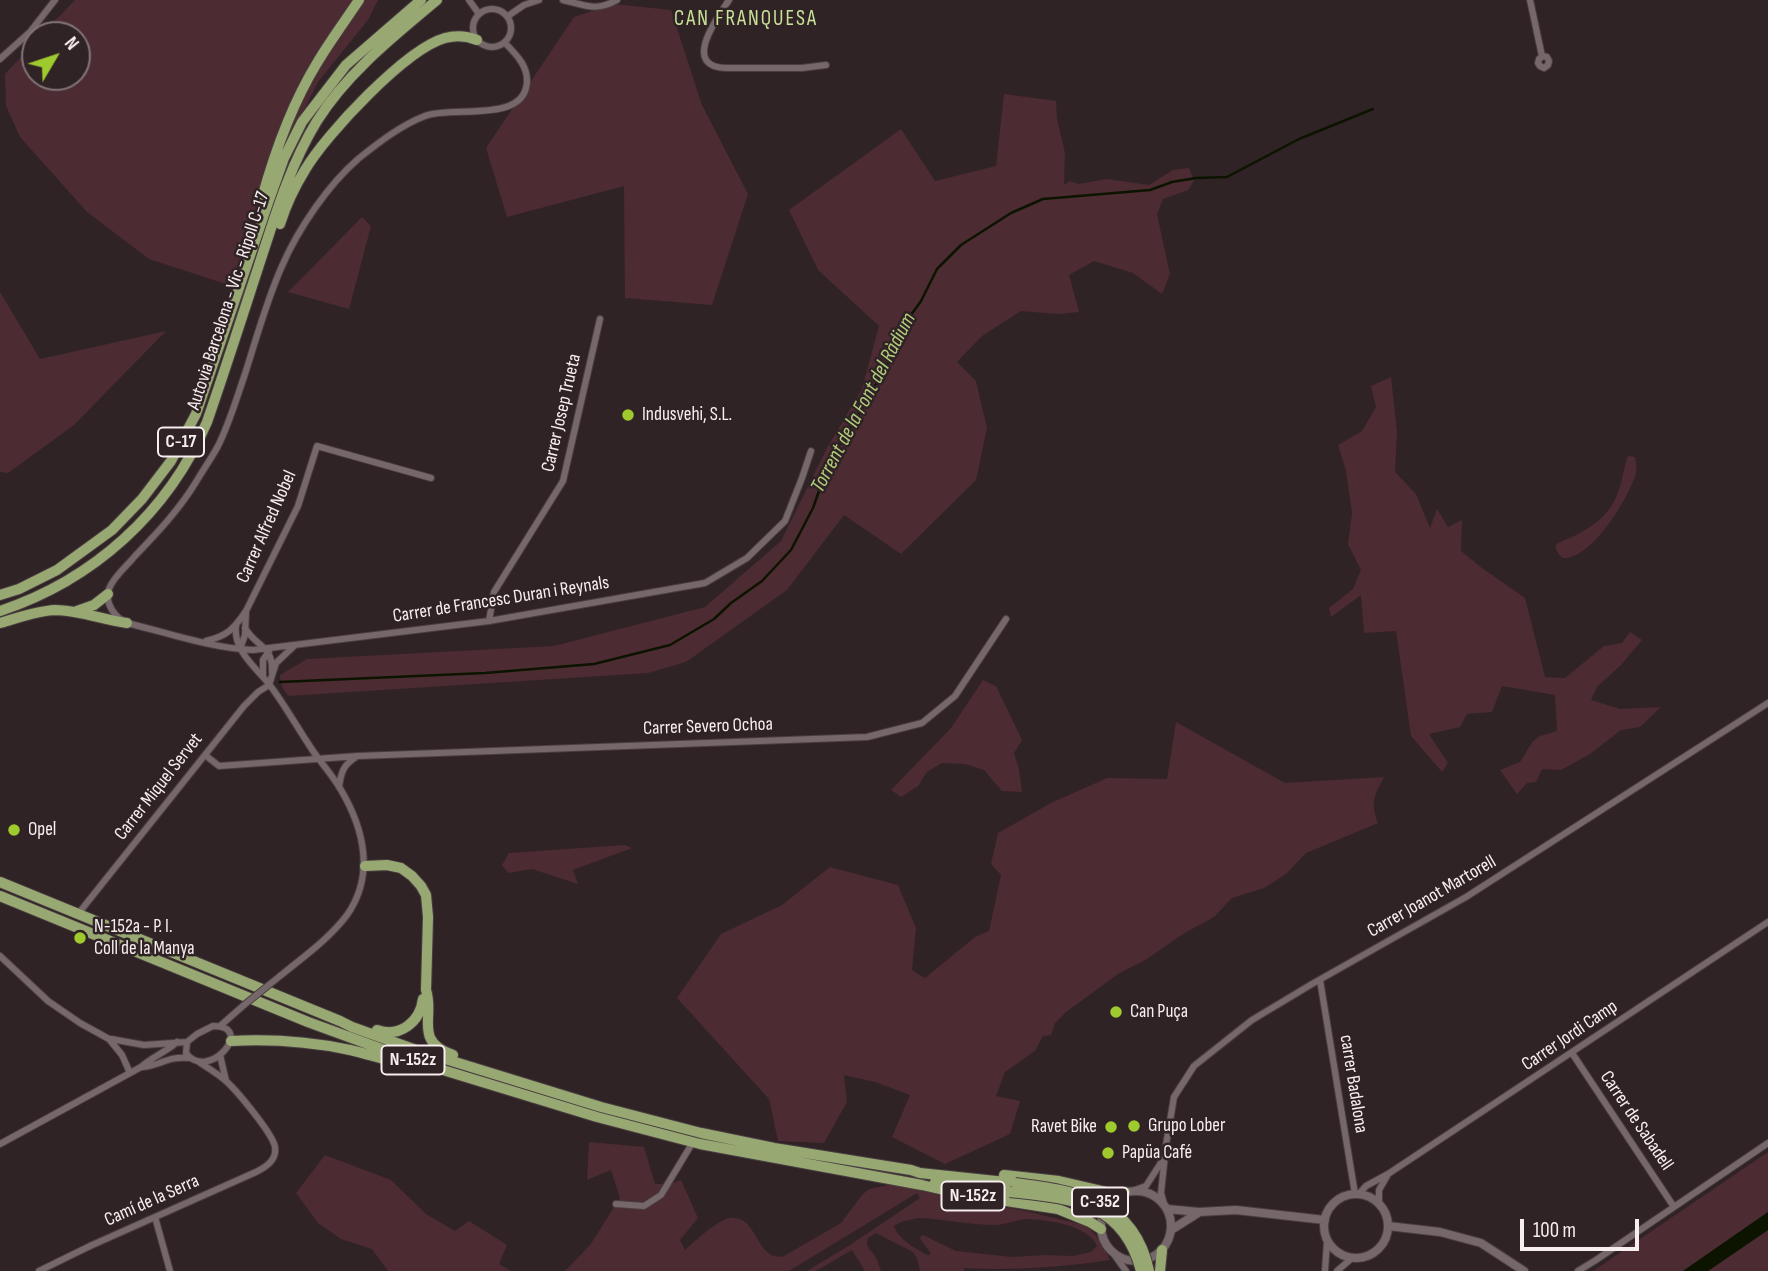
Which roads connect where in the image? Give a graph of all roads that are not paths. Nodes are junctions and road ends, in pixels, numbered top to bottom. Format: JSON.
{"nodes":[{"id":1,"x":55,"y":0,"type":"edge"},
{"id":2,"x":359,"y":0,"type":"edge"},
{"id":3,"x":421,"y":0,"type":"edge"},
{"id":4,"x":437,"y":0,"type":"edge"},
{"id":5,"x":469,"y":0,"type":"edge"},
{"id":6,"x":539,"y":0,"type":"edge"},
{"id":7,"x":563,"y":0,"type":"edge"},
{"id":8,"x":617,"y":0,"type":"edge"},
{"id":9,"x":729,"y":0,"type":"edge"},
{"id":10,"x":1530,"y":0,"type":"edge"},
{"id":11,"x":479,"y":14,"type":"junction"},
{"id":12,"x":508,"y":16,"type":"junction"},
{"id":13,"x":477,"y":40,"type":"junction"},
{"id":14,"x":505,"y":43,"type":"junction"},
{"id":15,"x":1543,"y":56,"type":"dead end"},
{"id":16,"x":0,"y":59,"type":"edge"},
{"id":17,"x":826,"y":65,"type":"dead end"},
{"id":18,"x":264,"y":214,"type":"junction"},
{"id":19,"x":600,"y":319,"type":"dead end"},
{"id":20,"x":228,"y":360,"type":"junction"},
{"id":21,"x":811,"y":451,"type":"dead end"},
{"id":22,"x":431,"y":478,"type":"dead end"},
{"id":23,"x":108,"y":594,"type":"junction"},
{"id":24,"x":0,"y":595,"type":"edge"},
{"id":25,"x":0,"y":611,"type":"edge"},
{"id":26,"x":246,"y":611,"type":"junction"},
{"id":27,"x":74,"y":612,"type":"junction"},
{"id":28,"x":1006,"y":619,"type":"dead end"},
{"id":29,"x":489,"y":621,"type":"junction"},
{"id":30,"x":127,"y":622,"type":"junction"},
{"id":31,"x":0,"y":623,"type":"edge"},
{"id":32,"x":236,"y":626,"type":"junction"},
{"id":33,"x":245,"y":628,"type":"junction"},
{"id":34,"x":204,"y":642,"type":"junction"},
{"id":35,"x":296,"y":645,"type":"junction"},
{"id":36,"x":240,"y":649,"type":"junction"},
{"id":37,"x":269,"y":650,"type":"junction"},
{"id":38,"x":272,"y":672,"type":"junction"},
{"id":39,"x":263,"y":678,"type":"junction"},
{"id":40,"x":269,"y":685,"type":"junction"},
{"id":41,"x":1768,"y":703,"type":"edge"},
{"id":42,"x":205,"y":755,"type":"junction"},
{"id":43,"x":358,"y":756,"type":"junction"},
{"id":44,"x":318,"y":758,"type":"junction"},
{"id":45,"x":340,"y":788,"type":"junction"},
{"id":46,"x":365,"y":866,"type":"junction"},
{"id":47,"x":0,"y":882,"type":"edge"},
{"id":48,"x":0,"y":897,"type":"edge"},
{"id":49,"x":78,"y":914,"type":"junction"},
{"id":50,"x":1768,"y":922,"type":"edge"},
{"id":51,"x":0,"y":956,"type":"edge"},
{"id":52,"x":1320,"y":979,"type":"junction"},
{"id":53,"x":426,"y":990,"type":"junction"},
{"id":54,"x":340,"y":1021,"type":"junction"},
{"id":55,"x":220,"y":1026,"type":"junction"},
{"id":56,"x":109,"y":1039,"type":"junction"},
{"id":57,"x":231,"y":1041,"type":"junction"},
{"id":58,"x":177,"y":1042,"type":"junction"},
{"id":59,"x":187,"y":1042,"type":"junction"},
{"id":60,"x":1572,"y":1053,"type":"junction"},
{"id":61,"x":220,"y":1055,"type":"junction"},
{"id":62,"x":189,"y":1058,"type":"junction"},
{"id":63,"x":199,"y":1062,"type":"junction"},
{"id":64,"x":420,"y":1063,"type":"junction"},
{"id":65,"x":141,"y":1067,"type":"junction"},
{"id":66,"x":130,"y":1073,"type":"junction"},
{"id":67,"x":503,"y":1078,"type":"junction"},
{"id":68,"x":226,"y":1081,"type":"junction"},
{"id":69,"x":693,"y":1142,"type":"junction"},
{"id":70,"x":1768,"y":1143,"type":"edge"},
{"id":71,"x":0,"y":1144,"type":"edge"},
{"id":72,"x":1165,"y":1156,"type":"junction"},
{"id":73,"x":842,"y":1170,"type":"junction"},
{"id":74,"x":911,"y":1170,"type":"junction"},
{"id":75,"x":1388,"y":1174,"type":"junction"},
{"id":76,"x":1013,"y":1188,"type":"junction"},
{"id":77,"x":1130,"y":1191,"type":"junction"},
{"id":78,"x":1357,"y":1194,"type":"junction"},
{"id":79,"x":1379,"y":1203,"type":"junction"},
{"id":80,"x":616,"y":1204,"type":"dead end"},
{"id":81,"x":1166,"y":1207,"type":"junction"},
{"id":82,"x":1674,"y":1207,"type":"junction"},
{"id":83,"x":1199,"y":1212,"type":"junction"},
{"id":84,"x":155,"y":1217,"type":"junction"},
{"id":85,"x":1325,"y":1220,"type":"junction"},
{"id":86,"x":1388,"y":1226,"type":"junction"},
{"id":87,"x":1101,"y":1229,"type":"junction"},
{"id":88,"x":1171,"y":1230,"type":"junction"},
{"id":89,"x":1327,"y":1241,"type":"junction"},
{"id":90,"x":1162,"y":1250,"type":"junction"},
{"id":91,"x":1114,"y":1253,"type":"junction"},
{"id":92,"x":1352,"y":1258,"type":"junction"},
{"id":93,"x":39,"y":1271,"type":"edge"},
{"id":94,"x":170,"y":1271,"type":"edge"},
{"id":95,"x":1126,"y":1271,"type":"edge"},
{"id":96,"x":1141,"y":1271,"type":"edge"},
{"id":97,"x":1149,"y":1271,"type":"edge"},
{"id":98,"x":1160,"y":1271,"type":"edge"},
{"id":99,"x":1325,"y":1271,"type":"edge"},
{"id":100,"x":1337,"y":1271,"type":"edge"},
{"id":101,"x":1524,"y":1271,"type":"edge"},
{"id":102,"x":1578,"y":1271,"type":"edge"}],
"edges":[{"from":1,"to":16,"type":"street"},
{"from":2,"to":18,"type":"highway"},
{"from":3,"to":18,"type":"highway","name":"Autovia Barcelona - Vic - Ripoll C-17","number":"C-17"},
{"from":4,"to":20,"type":"highway","name":"Autovia Barcelona - Vic - Ripoll C-17","number":"C-17"},
{"from":5,"to":11,"type":"street"},
{"from":6,"to":12,"type":"street"},
{"from":7,"to":8,"type":"street"},
{"from":9,"to":17,"type":"street"},
{"from":10,"to":15,"type":"street"},
{"from":11,"to":12,"type":"street"},
{"from":11,"to":13,"type":"street"},
{"from":12,"to":14,"type":"street"},
{"from":13,"to":14,"type":"street"},
{"from":13,"to":20,"type":"highway"},
{"from":14,"to":23,"type":"street"},
{"from":18,"to":24,"type":"highway","name":"Autovia Barcelona - Vic - Ripoll C-17","number":"C-17"},
{"from":19,"to":29,"type":"street","name":"Carrer Josep Trueta"},
{"from":20,"to":25,"type":"highway","name":"Autovia Barcelona - Vic - Ripoll C-17","number":"C-17"},
{"from":21,"to":29,"type":"street","name":"Carrer de Francesc Duran i Reynals"},
{"from":22,"to":26,"type":"street","name":"Carrer Alfred Nobel"},
{"from":23,"to":27,"type":"highway"},
{"from":23,"to":30,"type":"street"},
{"from":26,"to":32,"type":"street","name":"Carrer Alfred Nobel"},
{"from":26,"to":33,"type":"street","name":"Carrer Alfred Nobel"},
{"from":27,"to":30,"type":"highway"},
{"from":27,"to":31,"type":"highway"},
{"from":28,"to":43,"type":"street","name":"Carrer Severo Ochoa"},
{"from":29,"to":35,"type":"street","name":"Carrer de Francesc Duran i Reynals"},
{"from":30,"to":34,"type":"street","name":"Carrer de Francesc Duran i Reynals"},
{"from":32,"to":34,"type":"street","name":"Carrer Alfred Nobel"},
{"from":32,"to":36,"type":"street"},
{"from":33,"to":36,"type":"street","name":"Carrer Alfred Nobel"},
{"from":33,"to":37,"type":"street"},
{"from":34,"to":36,"type":"street","name":"Carrer de Francesc Duran i Reynals"},
{"from":35,"to":37,"type":"street","name":"Carrer de Francesc Duran i Reynals"},
{"from":35,"to":38,"type":"street"},
{"from":36,"to":37,"type":"street","name":"Carrer de Francesc Duran i Reynals"},
{"from":36,"to":39,"type":"street"},
{"from":37,"to":38,"type":"street"},
{"from":37,"to":39,"type":"street"},
{"from":38,"to":40,"type":"street"},
{"from":39,"to":40,"type":"street"},
{"from":40,"to":42,"type":"street","name":"Carrer Miquel Servet"},
{"from":40,"to":44,"type":"street"},
{"from":41,"to":52,"type":"street","name":"Carrer Joanot Martorell"},
{"from":42,"to":44,"type":"street","name":"Carrer Severo Ochoa"},
{"from":42,"to":49,"type":"street","name":"Carrer Miquel Servet"},
{"from":43,"to":44,"type":"street","name":"Carrer Severo Ochoa"},
{"from":43,"to":45,"type":"street"},
{"from":44,"to":45,"type":"street"},
{"from":45,"to":46,"type":"street"},
{"from":46,"to":53,"type":"highway"},
{"from":46,"to":55,"type":"street","bridge":true},
{"from":47,"to":49,"type":"highway","number":"N-152z"},
{"from":48,"to":64,"type":"highway","number":"N-152z"},
{"from":49,"to":54,"type":"highway","number":"N-152z"},
{"from":50,"to":60,"type":"street","name":"Carrer Jordi Camp"},
{"from":51,"to":56,"type":"street"},
{"from":52,"to":72,"type":"street","name":"Carrer Joanot Martorell"},
{"from":52,"to":78,"type":"street","name":"carrer Badalona"},
{"from":53,"to":54,"type":"highway"},
{"from":53,"to":67,"type":"highway"},
{"from":54,"to":67,"type":"highway","number":"N-152z"},
{"from":55,"to":57,"type":"street"},
{"from":55,"to":59,"type":"street"},
{"from":56,"to":58,"type":"street"},
{"from":56,"to":66,"type":"street"},
{"from":57,"to":61,"type":"street"},
{"from":57,"to":64,"type":"highway"},
{"from":58,"to":59,"type":"street"},
{"from":58,"to":65,"type":"street"},
{"from":59,"to":62,"type":"street"},
{"from":60,"to":75,"type":"street","name":"Carrer Jordi Camp"},
{"from":60,"to":82,"type":"street","name":"Carrer de Sabadell"},
{"from":61,"to":63,"type":"street"},
{"from":61,"to":68,"type":"street"},
{"from":62,"to":63,"type":"street"},
{"from":62,"to":65,"type":"street"},
{"from":63,"to":68,"type":"street"},
{"from":64,"to":69,"type":"highway","number":"N-152z"},
{"from":65,"to":66,"type":"street"},
{"from":66,"to":71,"type":"street"},
{"from":67,"to":74,"type":"highway","number":"N-152z"},
{"from":68,"to":84,"type":"street","name":"Camí de la Serra"},
{"from":69,"to":73,"type":"highway","number":"N-152z"},
{"from":69,"to":80,"type":"street"},
{"from":70,"to":82,"type":"street"},
{"from":72,"to":77,"type":"street"},
{"from":72,"to":81,"type":"street","name":"Carrer Joanot Martorell"},
{"from":73,"to":76,"type":"highway","number":"C-352"},
{"from":73,"to":87,"type":"highway","number":"N-152z"},
{"from":74,"to":76,"type":"highway","number":"C-352"},
{"from":74,"to":77,"type":"highway","number":"N-152z"},
{"from":75,"to":78,"type":"street","name":"Carrer Jordi Camp"},
{"from":75,"to":79,"type":"street"},
{"from":76,"to":96,"type":"highway","number":"C-352","bridge":true},
{"from":76,"to":97,"type":"highway","number":"C-352","bridge":true},
{"from":77,"to":81,"type":"street","number":"N-152z"},
{"from":77,"to":87,"type":"street"},
{"from":78,"to":79,"type":"street"},
{"from":78,"to":85,"type":"street"},
{"from":79,"to":86,"type":"street"},
{"from":81,"to":83,"type":"street","number":"N-152z"},
{"from":81,"to":88,"type":"street"},
{"from":82,"to":102,"type":"street"},
{"from":83,"to":85,"type":"street","number":"N-152z"},
{"from":83,"to":88,"type":"street","number":"N-152z"},
{"from":84,"to":93,"type":"street","name":"Camí de la Serra"},
{"from":84,"to":94,"type":"street"},
{"from":85,"to":89,"type":"street"},
{"from":86,"to":92,"type":"street"},
{"from":86,"to":101,"type":"street"},
{"from":87,"to":91,"type":"street"},
{"from":88,"to":90,"type":"street"},
{"from":89,"to":92,"type":"street"},
{"from":89,"to":99,"type":"street"},
{"from":90,"to":91,"type":"street"},
{"from":90,"to":98,"type":"highway"},
{"from":91,"to":95,"type":"street"},
{"from":92,"to":100,"type":"street"}]}
